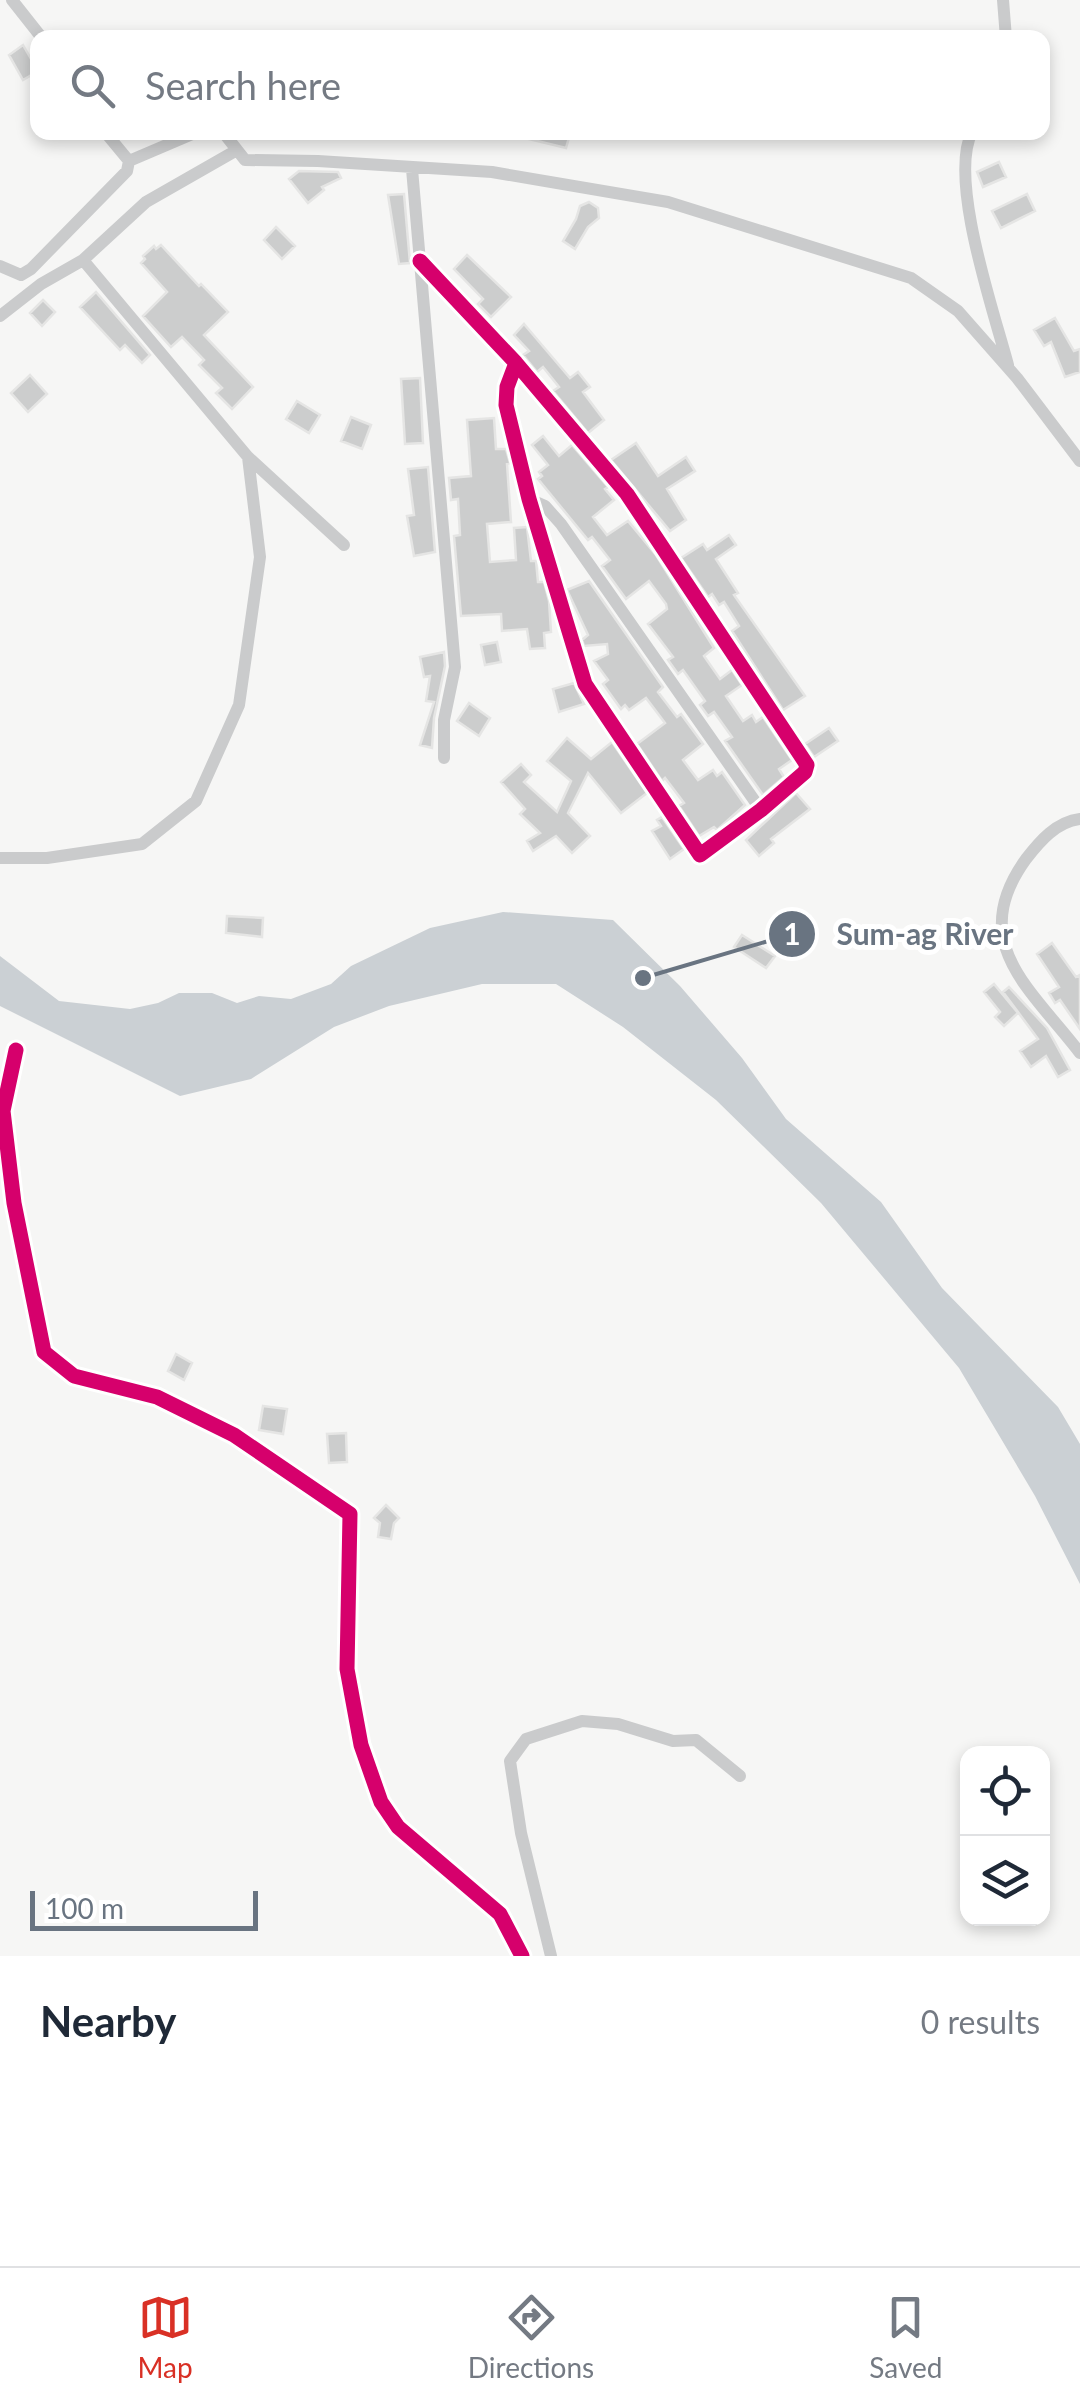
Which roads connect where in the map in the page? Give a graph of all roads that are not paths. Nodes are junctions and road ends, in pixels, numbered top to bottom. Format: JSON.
{"nodes":[{"id":1,"x":12,"y":0,"type":"edge"},
{"id":2,"x":1003,"y":0,"type":"edge"},
{"id":3,"x":36,"y":30,"type":"edge"},
{"id":4,"x":1005,"y":30,"type":"edge"},
{"id":5,"x":112,"y":140,"type":"edge"},
{"id":6,"x":178,"y":140,"type":"edge"},
{"id":7,"x":231,"y":140,"type":"edge"},
{"id":8,"x":968,"y":140,"type":"edge"},
{"id":9,"x":236,"y":150,"type":"junction"},
{"id":10,"x":129,"y":161,"type":"junction"},
{"id":11,"x":412,"y":168,"type":"junction"},
{"id":12,"x":83,"y":260,"type":"junction"},
{"id":13,"x":420,"y":260,"type":"junction"},
{"id":14,"x":0,"y":266,"type":"edge"},
{"id":15,"x":0,"y":316,"type":"edge"},
{"id":16,"x":516,"y":363,"type":"junction"},
{"id":17,"x":1008,"y":368,"type":"junction"},
{"id":18,"x":248,"y":457,"type":"junction"},
{"id":19,"x":1080,"y":461,"type":"edge"},
{"id":20,"x":529,"y":500,"type":"junction"},
{"id":21,"x":344,"y":545,"type":"dead end"},
{"id":22,"x":444,"y":758,"type":"dead end"},
{"id":23,"x":761,"y":810,"type":"junction"},
{"id":24,"x":1080,"y":819,"type":"edge"},
{"id":25,"x":0,"y":858,"type":"edge"},
{"id":26,"x":16,"y":1050,"type":"dead end"},
{"id":27,"x":1080,"y":1053,"type":"edge"},
{"id":28,"x":740,"y":1776,"type":"dead end"},
{"id":29,"x":522,"y":1956,"type":"edge"},
{"id":30,"x":552,"y":1956,"type":"edge"}],
"edges":[{"from":1,"to":3,"type":"street"},
{"from":2,"to":4,"type":"street"},
{"from":5,"to":10,"type":"street"},
{"from":6,"to":10,"type":"street"},
{"from":7,"to":9,"type":"street"},
{"from":8,"to":17,"type":"street"},
{"from":9,"to":11,"type":"street"},
{"from":9,"to":12,"type":"street"},
{"from":10,"to":14,"type":"street"},
{"from":11,"to":13,"type":"street"},
{"from":11,"to":17,"type":"street"},
{"from":12,"to":15,"type":"street"},
{"from":12,"to":18,"type":"street"},
{"from":13,"to":16,"type":"street"},
{"from":13,"to":22,"type":"street"},
{"from":16,"to":20,"type":"street"},
{"from":16,"to":23,"type":"street"},
{"from":17,"to":19,"type":"street"},
{"from":18,"to":21,"type":"street"},
{"from":18,"to":25,"type":"street"},
{"from":20,"to":23,"type":"street"},
{"from":20,"to":23,"type":"street"},
{"from":24,"to":27,"type":"street"},
{"from":26,"to":29,"type":"street"},
{"from":28,"to":30,"type":"street"}]}
